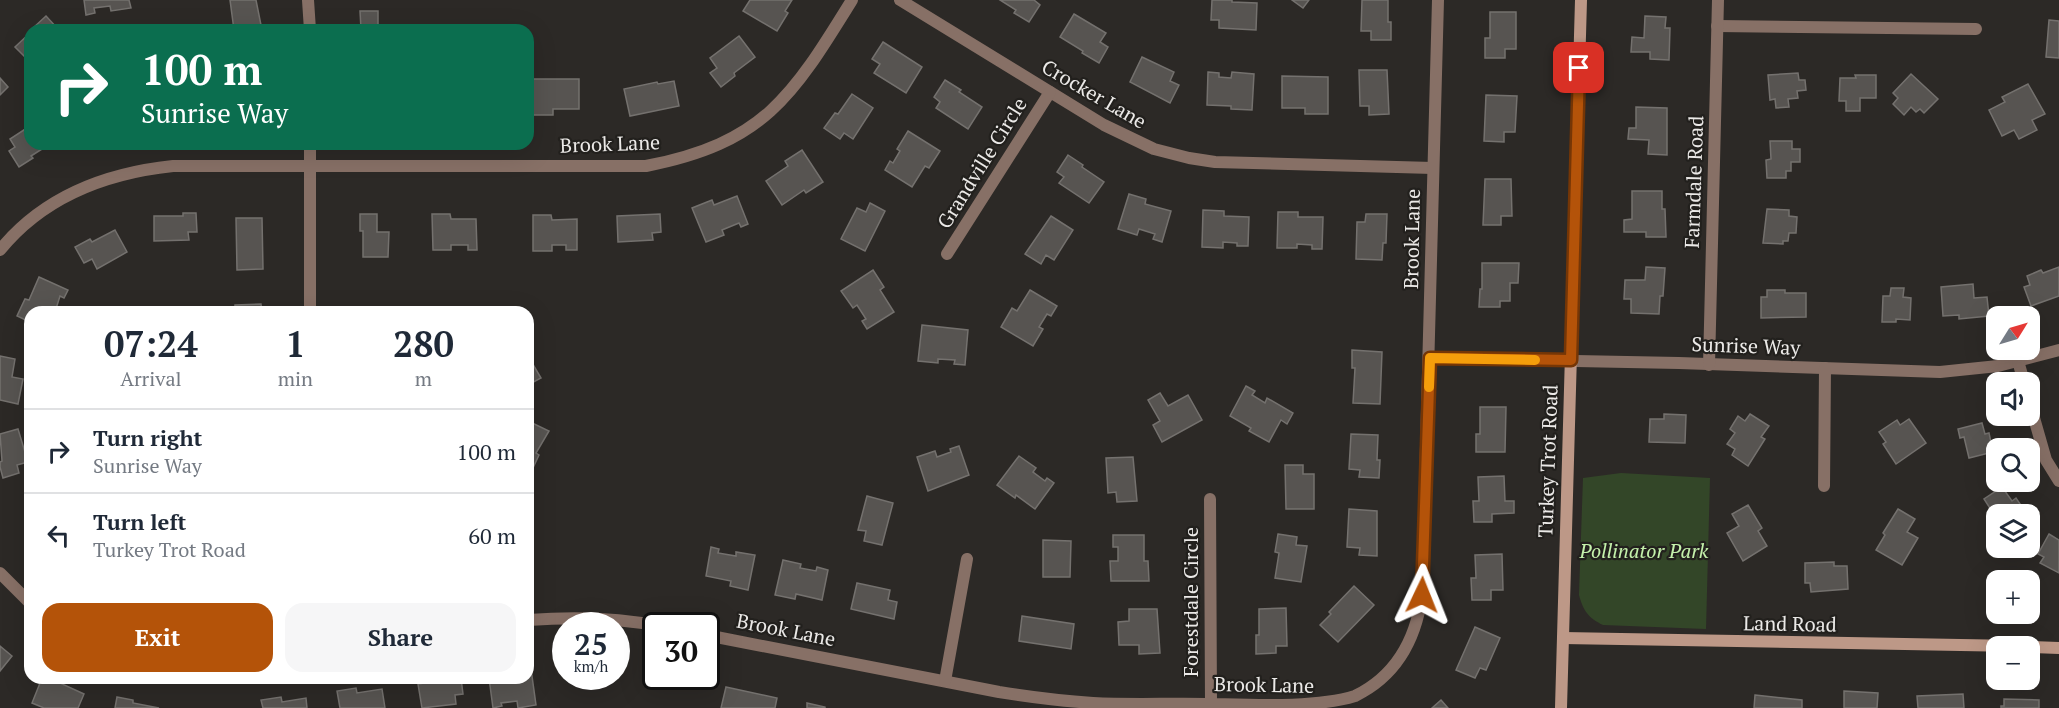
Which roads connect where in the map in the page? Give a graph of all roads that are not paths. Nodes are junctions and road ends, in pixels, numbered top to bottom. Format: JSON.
{"nodes":[{"id":1,"x":308,"y":0,"type":"edge"},
{"id":2,"x":852,"y":0,"type":"edge"},
{"id":3,"x":900,"y":0,"type":"edge"},
{"id":4,"x":1438,"y":0,"type":"edge"},
{"id":5,"x":1581,"y":0,"type":"edge"},
{"id":6,"x":1718,"y":0,"type":"edge"},
{"id":7,"x":310,"y":24,"type":"edge"},
{"id":8,"x":1717,"y":26,"type":"junction"},
{"id":9,"x":1976,"y":29,"type":"dead end"},
{"id":10,"x":1050,"y":92,"type":"junction"},
{"id":11,"x":310,"y":150,"type":"edge"},
{"id":12,"x":310,"y":166,"type":"junction"},
{"id":13,"x":1433,"y":168,"type":"junction"},
{"id":14,"x":0,"y":250,"type":"edge"},
{"id":15,"x":947,"y":254,"type":"dead end"},
{"id":16,"x":310,"y":306,"type":"edge"},
{"id":17,"x":2059,"y":350,"type":"edge"},
{"id":18,"x":1430,"y":358,"type":"junction"},
{"id":19,"x":1571,"y":360,"type":"junction"},
{"id":20,"x":2018,"y":361,"type":"junction"},
{"id":21,"x":1709,"y":364,"type":"junction"},
{"id":22,"x":1825,"y":368,"type":"junction"},
{"id":23,"x":2021,"y":372,"type":"edge"},
{"id":24,"x":2036,"y":426,"type":"edge"},
{"id":25,"x":2059,"y":481,"type":"edge"},
{"id":26,"x":1824,"y":486,"type":"dead end"},
{"id":27,"x":1210,"y":499,"type":"dead end"},
{"id":28,"x":967,"y":559,"type":"dead end"},
{"id":29,"x":0,"y":573,"type":"edge"},
{"id":30,"x":24,"y":597,"type":"edge"},
{"id":31,"x":534,"y":620,"type":"edge"},
{"id":32,"x":642,"y":624,"type":"edge"},
{"id":33,"x":720,"y":638,"type":"edge"},
{"id":34,"x":1563,"y":638,"type":"junction"},
{"id":35,"x":1986,"y":645,"type":"edge"},
{"id":36,"x":2040,"y":647,"type":"edge"},
{"id":37,"x":2059,"y":648,"type":"edge"},
{"id":38,"x":945,"y":681,"type":"junction"},
{"id":39,"x":1211,"y":704,"type":"junction"},
{"id":40,"x":1561,"y":708,"type":"edge"}],
"edges":[{"from":1,"to":7,"type":"street"},
{"from":2,"to":12,"type":"street","name":"Brook Lane"},
{"from":3,"to":10,"type":"street","name":"Crocker Lane"},
{"from":4,"to":13,"type":"street","name":"Brook Lane"},
{"from":5,"to":19,"type":"street","name":"Turkey Trot Road"},
{"from":6,"to":8,"type":"street","name":"Farmdale Road"},
{"from":8,"to":9,"type":"street"},
{"from":8,"to":21,"type":"street","name":"Farmdale Road"},
{"from":10,"to":13,"type":"street","name":"Crocker Lane"},
{"from":10,"to":15,"type":"street","name":"Grandville Circle"},
{"from":11,"to":12,"type":"street"},
{"from":12,"to":14,"type":"street","name":"Brook Lane"},
{"from":12,"to":16,"type":"street"},
{"from":13,"to":18,"type":"street","name":"Brook Lane"},
{"from":17,"to":20,"type":"street","name":"Sunrise Way"},
{"from":18,"to":19,"type":"street","name":"Sunrise Way"},
{"from":18,"to":39,"type":"street","name":"Brook Lane"},
{"from":19,"to":21,"type":"street","name":"Sunrise Way"},
{"from":19,"to":34,"type":"street","name":"Turkey Trot Road"},
{"from":20,"to":22,"type":"street","name":"Sunrise Way"},
{"from":20,"to":23,"type":"street"},
{"from":21,"to":22,"type":"street","name":"Sunrise Way"},
{"from":22,"to":26,"type":"street"},
{"from":24,"to":25,"type":"street"},
{"from":27,"to":39,"type":"street","name":"Forestdale Circle"},
{"from":28,"to":38,"type":"street"},
{"from":29,"to":30,"type":"street"},
{"from":31,"to":32,"type":"street"},
{"from":33,"to":38,"type":"street","name":"Brook Lane"},
{"from":34,"to":35,"type":"street","name":"Land Road"},
{"from":34,"to":40,"type":"street","name":"Turkey Trot Road"},
{"from":36,"to":37,"type":"street"},
{"from":38,"to":39,"type":"street","name":"Brook Lane"}]}
